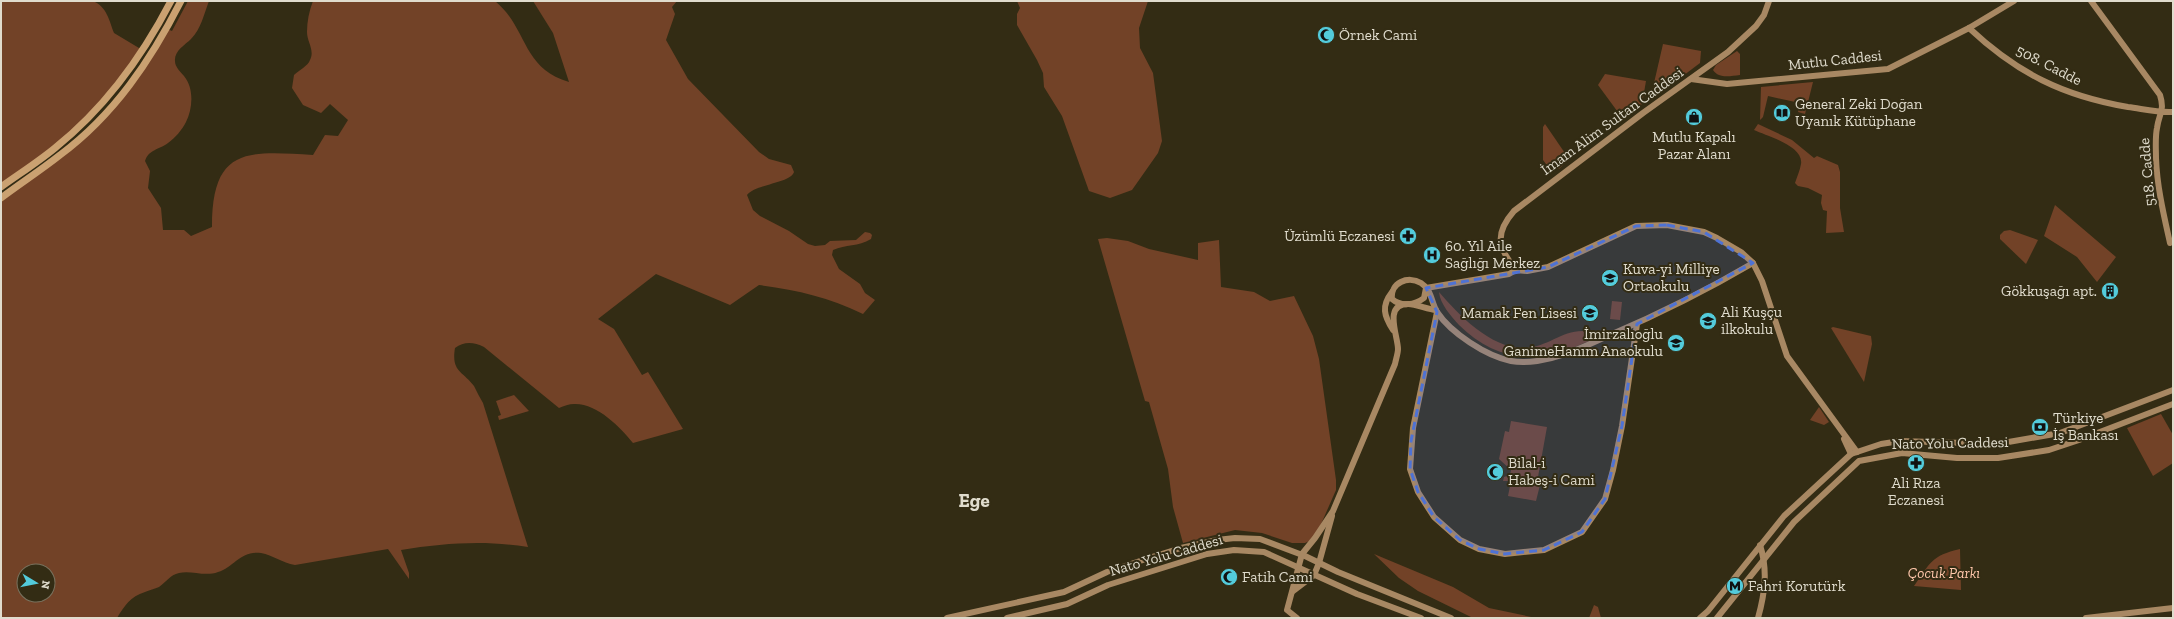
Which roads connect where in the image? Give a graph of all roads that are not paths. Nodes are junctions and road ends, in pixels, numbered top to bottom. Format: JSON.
{"nodes":[{"id":1,"x":171,"y":1,"type":"edge"},
{"id":2,"x":182,"y":1,"type":"edge"},
{"id":3,"x":1769,"y":1,"type":"edge"},
{"id":4,"x":2014,"y":1,"type":"edge"},
{"id":5,"x":2091,"y":1,"type":"edge"},
{"id":6,"x":1969,"y":28,"type":"junction"},
{"id":7,"x":1692,"y":79,"type":"junction"},
{"id":8,"x":2173,"y":112,"type":"edge"},
{"id":9,"x":2162,"y":113,"type":"junction"},
{"id":10,"x":1,"y":187,"type":"edge"},
{"id":11,"x":1,"y":198,"type":"edge"},
{"id":12,"x":2170,"y":243,"type":"dead end"},
{"id":13,"x":1753,"y":263,"type":"junction"},
{"id":14,"x":1516,"y":270,"type":"junction"},
{"id":15,"x":1426,"y":288,"type":"junction"},
{"id":16,"x":1392,"y":292,"type":"junction"},
{"id":17,"x":1408,"y":304,"type":"junction"},
{"id":18,"x":1436,"y":311,"type":"junction"},
{"id":19,"x":1637,"y":324,"type":"junction"},
{"id":20,"x":1395,"y":333,"type":"junction"},
{"id":21,"x":2173,"y":390,"type":"edge"},
{"id":22,"x":2173,"y":404,"type":"edge"},
{"id":23,"x":1854,"y":453,"type":"junction"},
{"id":24,"x":1333,"y":511,"type":"junction"},
{"id":25,"x":1760,"y":546,"type":"junction"},
{"id":26,"x":1302,"y":554,"type":"junction"},
{"id":27,"x":1765,"y":560,"type":"junction"},
{"id":28,"x":1319,"y":563,"type":"junction"},
{"id":29,"x":1298,"y":567,"type":"junction"},
{"id":30,"x":1314,"y":575,"type":"junction"},
{"id":31,"x":1293,"y":591,"type":"junction"},
{"id":32,"x":2173,"y":608,"type":"edge"},
{"id":33,"x":947,"y":618,"type":"edge"},
{"id":34,"x":1007,"y":618,"type":"edge"},
{"id":35,"x":1297,"y":618,"type":"edge"},
{"id":36,"x":1421,"y":618,"type":"edge"},
{"id":37,"x":1450,"y":618,"type":"edge"},
{"id":38,"x":1700,"y":618,"type":"edge"},
{"id":39,"x":1717,"y":618,"type":"edge"},
{"id":40,"x":1758,"y":618,"type":"edge"},
{"id":41,"x":2086,"y":618,"type":"edge"}],
"edges":[{"from":1,"to":10,"type":"main road"},
{"from":2,"to":11,"type":"main road"},
{"from":3,"to":7,"type":"street","name":"İmam Alim Sultan Caddesi"},
{"from":4,"to":6,"type":"street","name":"Mutlu Caddesi"},
{"from":5,"to":9,"type":"street","name":"518. Cadde"},
{"from":6,"to":7,"type":"street","name":"Mutlu Caddesi"},
{"from":6,"to":9,"type":"street","name":"508. Cadde"},
{"from":7,"to":14,"type":"street","name":"İmam Alim Sultan Caddesi"},
{"from":8,"to":9,"type":"street","name":"508. Cadde"},
{"from":9,"to":12,"type":"street","name":"518. Cadde"},
{"from":13,"to":14,"type":"street"},
{"from":13,"to":19,"type":"street"},
{"from":13,"to":23,"type":"street"},
{"from":14,"to":15,"type":"street"},
{"from":15,"to":16,"type":"street"},
{"from":15,"to":17,"type":"street"},
{"from":15,"to":18,"type":"street"},
{"from":16,"to":17,"type":"street"},
{"from":16,"to":20,"type":"street"},
{"from":17,"to":18,"type":"street"},
{"from":17,"to":20,"type":"street"},
{"from":18,"to":19,"type":"street"},
{"from":18,"to":19,"type":"street"},
{"from":20,"to":24,"type":"street"},
{"from":21,"to":23,"type":"street"},
{"from":22,"to":27,"type":"street","name":"Nato Yolu Caddesi"},
{"from":23,"to":25,"type":"street"},
{"from":24,"to":26,"type":"street"},
{"from":24,"to":28,"type":"street"},
{"from":25,"to":27,"type":"street"},
{"from":25,"to":38,"type":"street"},
{"from":26,"to":28,"type":"street"},
{"from":26,"to":29,"type":"street"},
{"from":26,"to":33,"type":"street"},
{"from":27,"to":39,"type":"street","name":"Nato Yolu Caddesi"},
{"from":27,"to":40,"type":"street"},
{"from":28,"to":30,"type":"street"},
{"from":28,"to":37,"type":"street"},
{"from":29,"to":30,"type":"street","name":"Nato Yolu Caddesi"},
{"from":29,"to":31,"type":"street"},
{"from":29,"to":34,"type":"street","name":"Nato Yolu Caddesi"},
{"from":30,"to":31,"type":"street"},
{"from":30,"to":36,"type":"street","name":"Nato Yolu Caddesi"},
{"from":31,"to":35,"type":"street"},
{"from":32,"to":41,"type":"street"}]}
